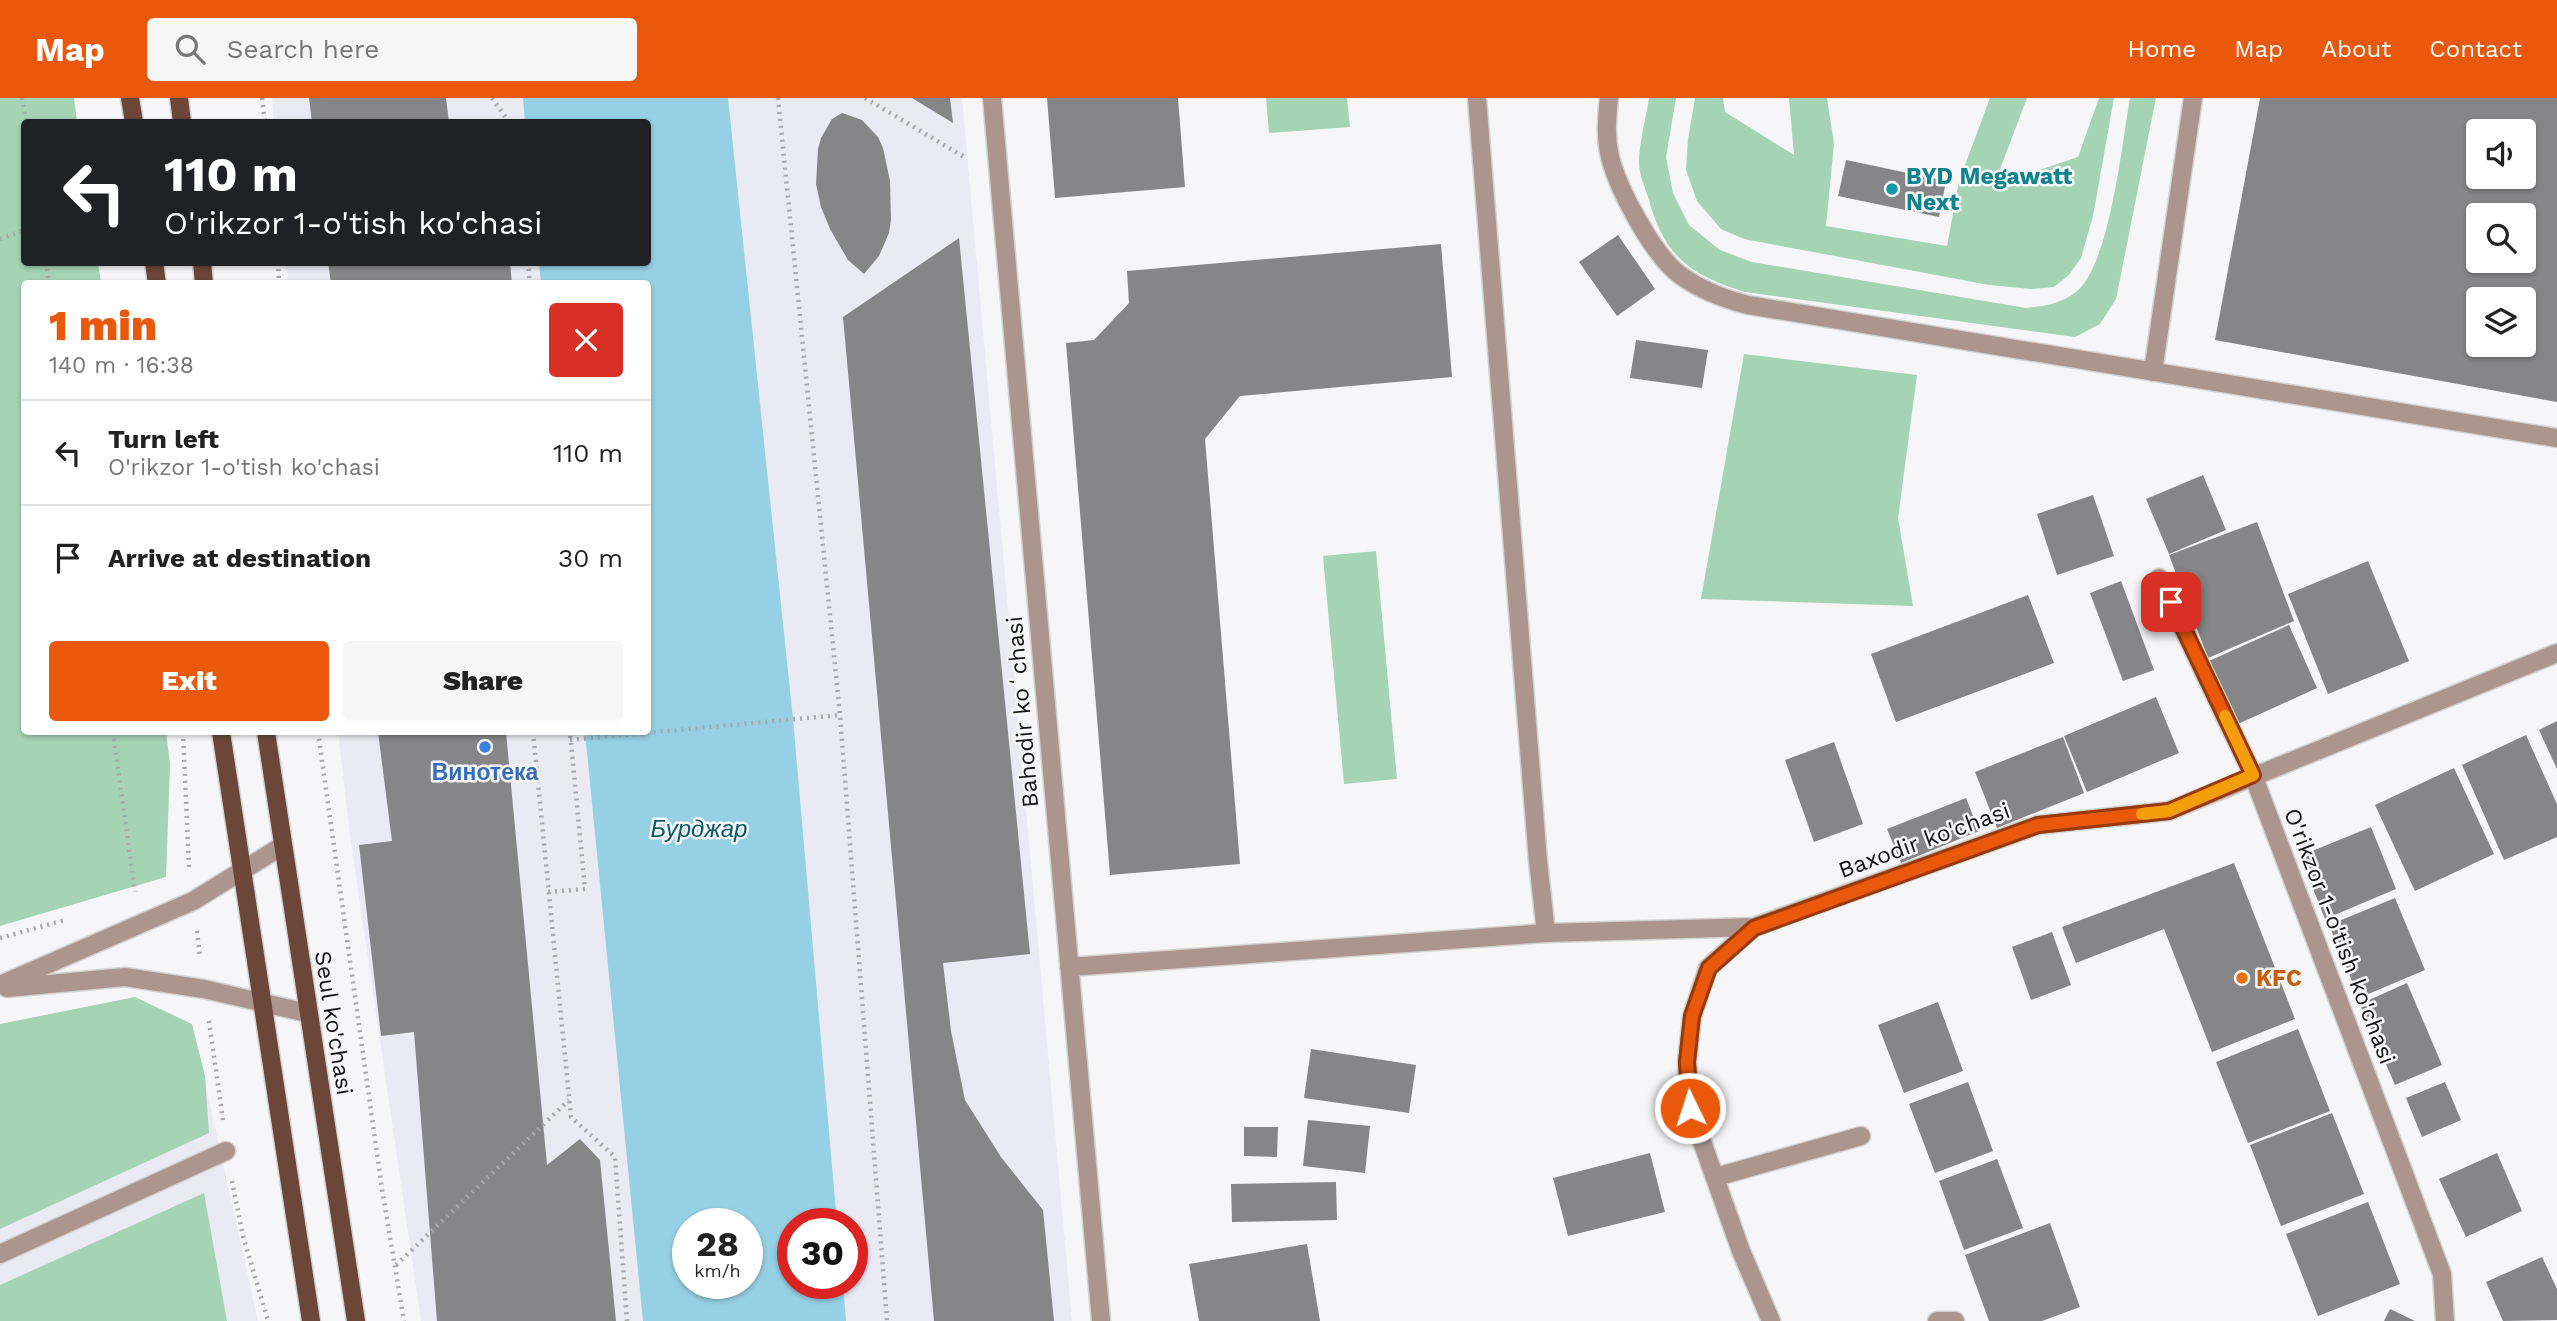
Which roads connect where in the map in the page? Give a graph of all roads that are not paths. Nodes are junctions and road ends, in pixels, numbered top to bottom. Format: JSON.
{"nodes":[{"id":1,"x":130,"y":98,"type":"edge"},
{"id":2,"x":179,"y":98,"type":"edge"},
{"id":3,"x":992,"y":98,"type":"edge"},
{"id":4,"x":1477,"y":98,"type":"edge"},
{"id":5,"x":1609,"y":98,"type":"edge"},
{"id":6,"x":2193,"y":98,"type":"edge"},
{"id":7,"x":134,"y":119,"type":"edge"},
{"id":8,"x":182,"y":119,"type":"edge"},
{"id":9,"x":2152,"y":372,"type":"junction"},
{"id":10,"x":2557,"y":438,"type":"edge"},
{"id":11,"x":2159,"y":578,"type":"dead end"},
{"id":12,"x":2557,"y":653,"type":"edge"},
{"id":13,"x":221,"y":735,"type":"edge"},
{"id":14,"x":266,"y":735,"type":"edge"},
{"id":15,"x":2253,"y":775,"type":"junction"},
{"id":16,"x":282,"y":846,"type":"junction"},
{"id":17,"x":242,"y":872,"type":"junction"},
{"id":18,"x":1754,"y":928,"type":"junction"},
{"id":19,"x":1546,"y":933,"type":"junction"},
{"id":20,"x":1069,"y":967,"type":"junction"},
{"id":21,"x":0,"y":987,"type":"edge"},
{"id":22,"x":261,"y":1001,"type":"junction"},
{"id":23,"x":307,"y":1013,"type":"junction"},
{"id":24,"x":1861,"y":1136,"type":"dead end"},
{"id":25,"x":226,"y":1151,"type":"road end"},
{"id":26,"x":1716,"y":1177,"type":"junction"},
{"id":27,"x":0,"y":1254,"type":"edge"},
{"id":28,"x":311,"y":1321,"type":"edge"},
{"id":29,"x":356,"y":1321,"type":"edge"},
{"id":30,"x":1101,"y":1321,"type":"edge"},
{"id":31,"x":1771,"y":1321,"type":"edge"},
{"id":32,"x":1937,"y":1321,"type":"edge"},
{"id":33,"x":1955,"y":1321,"type":"edge"},
{"id":34,"x":2445,"y":1321,"type":"edge"}],
"edges":[{"from":1,"to":7,"type":"main road"},
{"from":2,"to":8,"type":"main road"},
{"from":3,"to":20,"type":"street","name":"Bahodir koʻchasi"},
{"from":4,"to":19,"type":"street"},
{"from":5,"to":9,"type":"street"},
{"from":6,"to":9,"type":"street"},
{"from":9,"to":10,"type":"street"},
{"from":11,"to":15,"type":"street","name":"O'rikzor 1-o'tish ko'chasi"},
{"from":12,"to":15,"type":"street","name":"Baxodir ko'chasi"},
{"from":13,"to":17,"type":"main road"},
{"from":14,"to":16,"type":"main road","name":"Seul ko'chasi"},
{"from":15,"to":18,"type":"street","name":"Baxodir ko'chasi"},
{"from":15,"to":34,"type":"street","name":"O'rikzor 1-o'tish ko'chasi"},
{"from":16,"to":17,"type":"street"},
{"from":16,"to":23,"type":"main road","name":"Seul ko'chasi"},
{"from":17,"to":21,"type":"street"},
{"from":17,"to":22,"type":"main road"},
{"from":18,"to":19,"type":"street"},
{"from":18,"to":26,"type":"street","name":"Baxodir ko'chasi"},
{"from":19,"to":20,"type":"street"},
{"from":20,"to":30,"type":"street","name":"Bahodir koʻchasi"},
{"from":21,"to":22,"type":"street"},
{"from":22,"to":23,"type":"street"},
{"from":22,"to":28,"type":"main road"},
{"from":23,"to":29,"type":"main road","name":"Seul ko'chasi"},
{"from":24,"to":26,"type":"street"},
{"from":25,"to":27,"type":"street"},
{"from":26,"to":31,"type":"street","name":"Baxodir ko'chasi"},
{"from":32,"to":33,"type":"street"}]}
